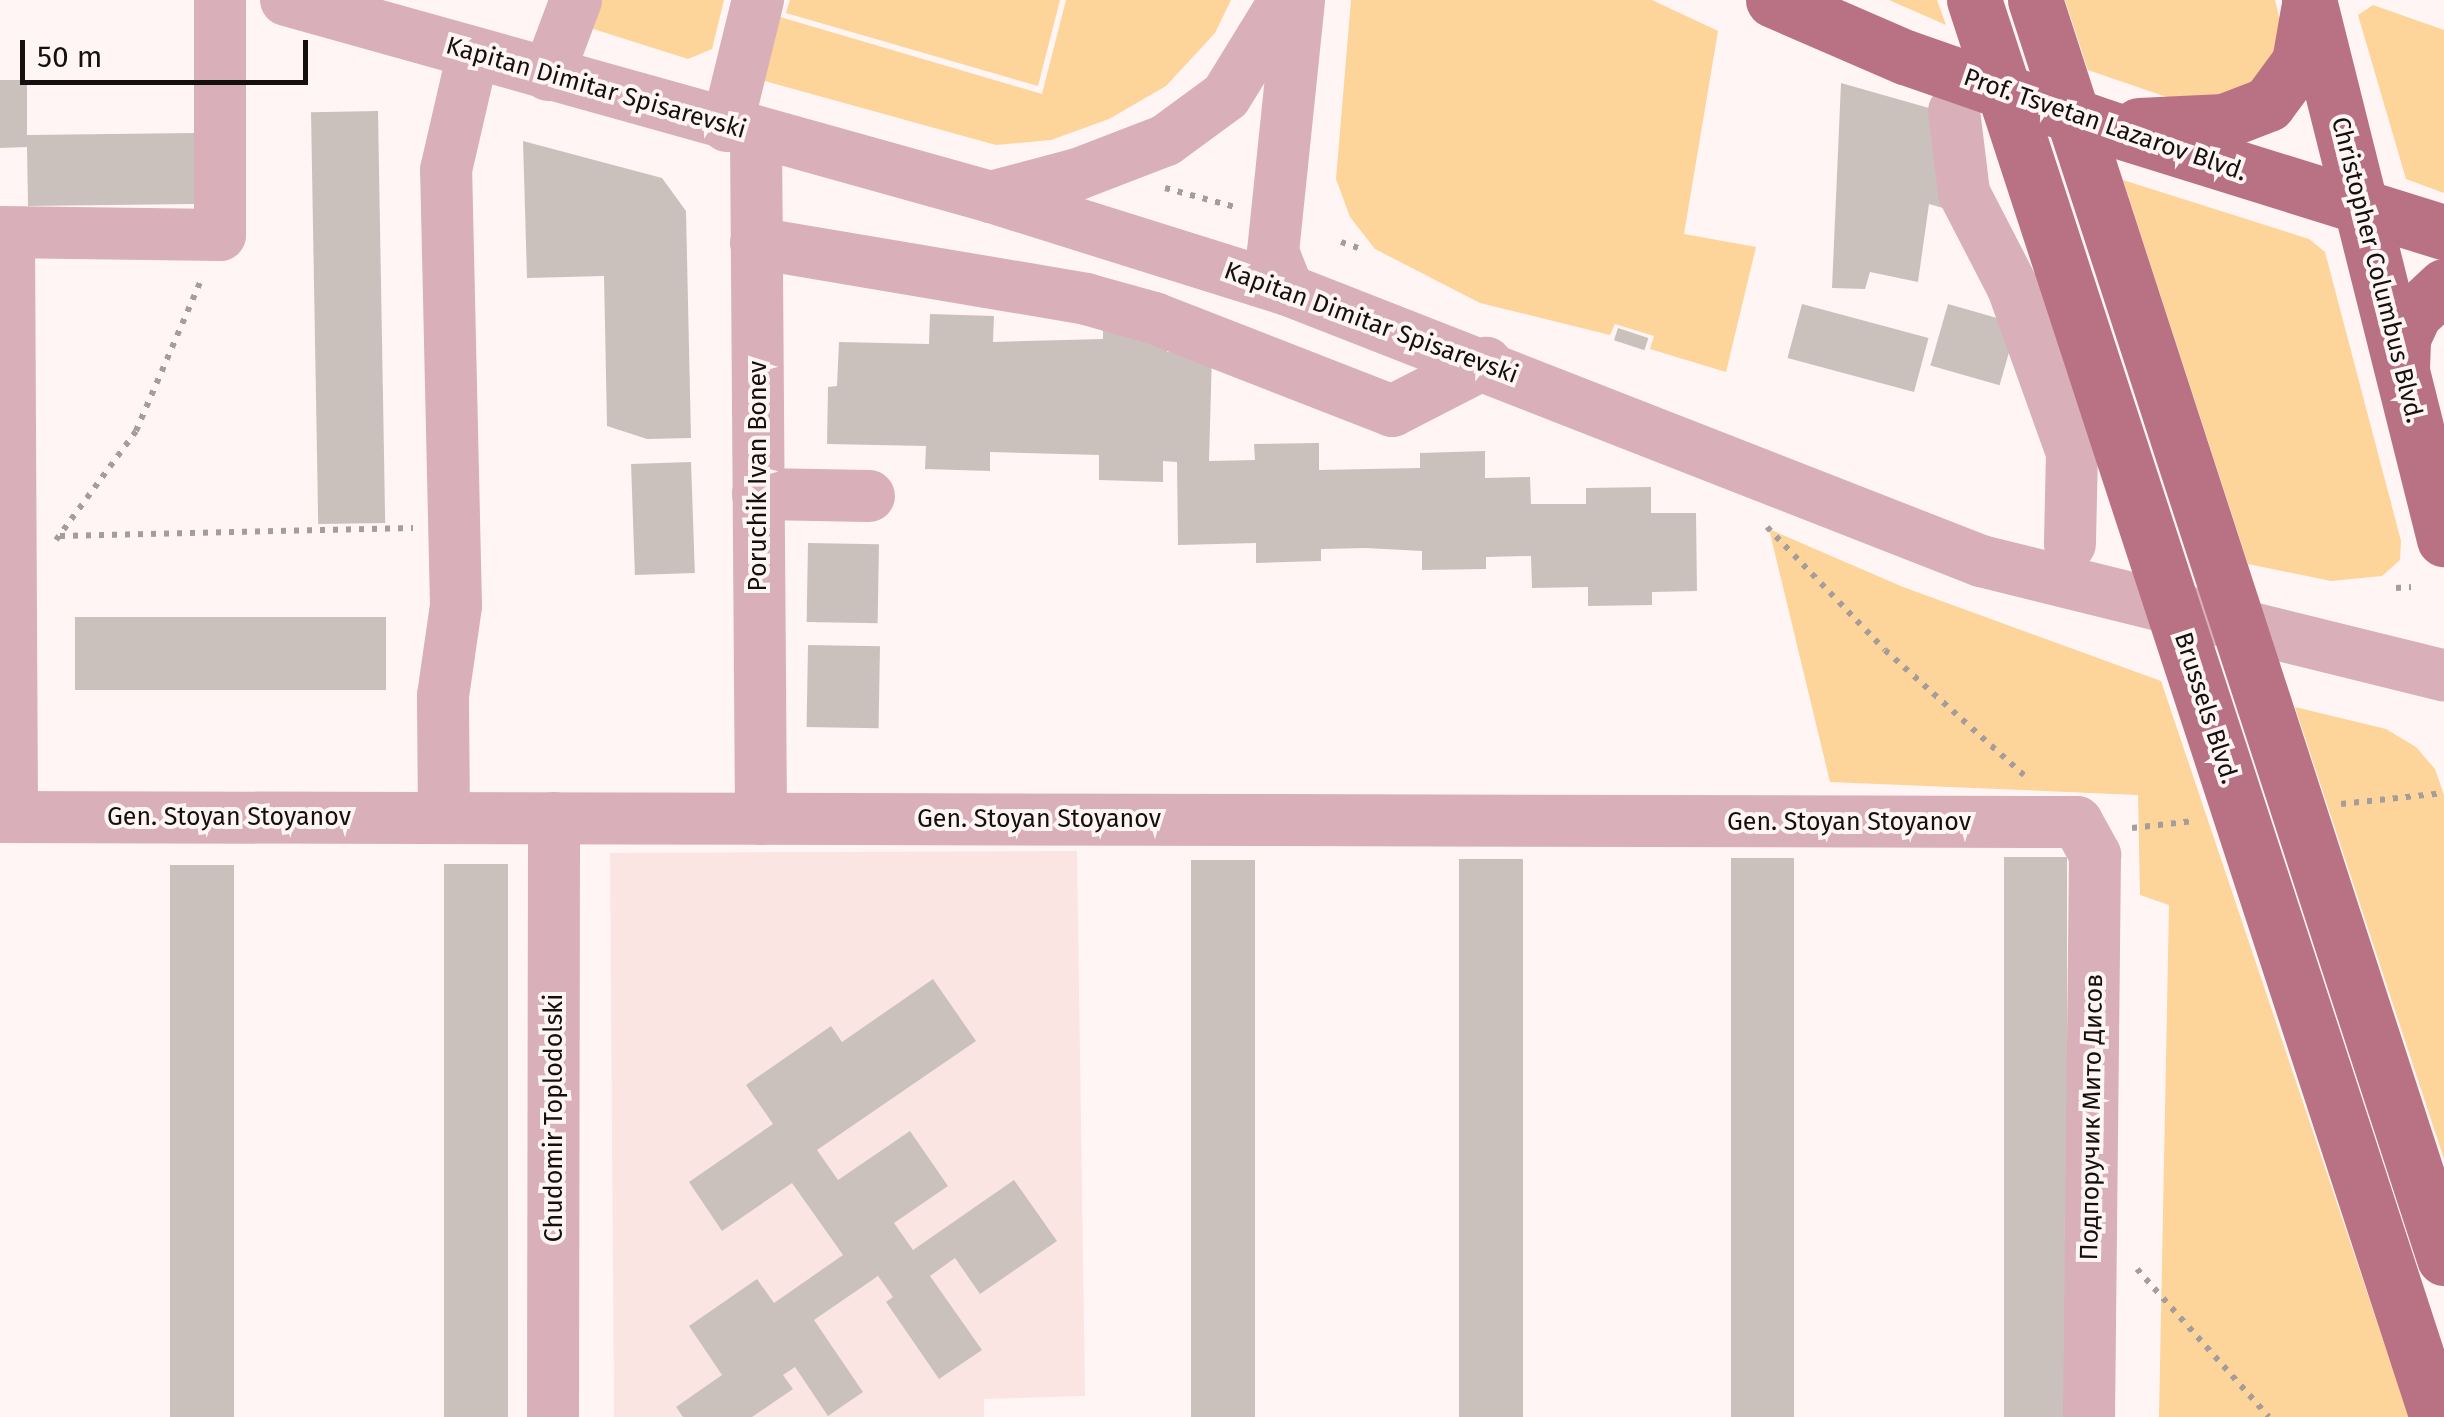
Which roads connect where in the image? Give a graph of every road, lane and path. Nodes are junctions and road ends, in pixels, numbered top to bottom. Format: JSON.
{"nodes":[{"id":1,"x":220,"y":0,"type":"edge"},
{"id":2,"x":286,"y":0,"type":"edge"},
{"id":3,"x":576,"y":0,"type":"edge"},
{"id":4,"x":758,"y":0,"type":"edge"},
{"id":5,"x":1285,"y":0,"type":"edge"},
{"id":6,"x":1299,"y":0,"type":"edge"},
{"id":7,"x":1773,"y":0,"type":"edge"},
{"id":8,"x":1974,"y":0,"type":"edge"},
{"id":9,"x":2035,"y":0,"type":"edge"},
{"id":10,"x":2309,"y":0,"type":"edge"},
{"id":11,"x":473,"y":53,"type":"junction"},
{"id":12,"x":548,"y":75,"type":"junction"},
{"id":13,"x":1954,"y":111,"type":"dead end"},
{"id":14,"x":2106,"y":126,"type":"junction"},
{"id":15,"x":741,"y":130,"type":"junction"},
{"id":16,"x":1151,"y":185,"type":"dead end"},
{"id":17,"x":991,"y":198,"type":"junction"},
{"id":18,"x":2362,"y":208,"type":"junction"},
{"id":19,"x":1241,"y":209,"type":"dead end"},
{"id":20,"x":2444,"y":232,"type":"edge"},
{"id":21,"x":5,"y":235,"type":"edge"},
{"id":22,"x":220,"y":235,"type":"junction"},
{"id":23,"x":1341,"y":242,"type":"dead end"},
{"id":24,"x":756,"y":243,"type":"junction"},
{"id":25,"x":1364,"y":250,"type":"dead end"},
{"id":26,"x":2444,"y":286,"type":"edge"},
{"id":27,"x":1288,"y":290,"type":"junction"},
{"id":28,"x":1486,"y":362,"type":"junction"},
{"id":29,"x":2402,"y":372,"type":"junction"},
{"id":30,"x":758,"y":494,"type":"junction"},
{"id":31,"x":869,"y":496,"type":"dead end"},
{"id":32,"x":1760,"y":520,"type":"dead end"},
{"id":33,"x":454,"y":528,"type":"junction"},
{"id":34,"x":59,"y":536,"type":"junction"},
{"id":35,"x":2444,"y":539,"type":"edge"},
{"id":36,"x":2070,"y":544,"type":"dead end"},
{"id":37,"x":2411,"y":587,"type":"dead end"},
{"id":38,"x":2396,"y":588,"type":"dead end"},
{"id":39,"x":11,"y":602,"type":"junction"},
{"id":40,"x":2444,"y":676,"type":"edge"},
{"id":41,"x":6,"y":817,"type":"edge"},
{"id":42,"x":444,"y":818,"type":"junction"},
{"id":43,"x":554,"y":818,"type":"junction"},
{"id":44,"x":761,"y":819,"type":"junction"},
{"id":45,"x":2077,"y":822,"type":"junction"},
{"id":46,"x":2091,"y":1217,"type":"junction"},
{"id":47,"x":2444,"y":1258,"type":"edge"},
{"id":48,"x":554,"y":1417,"type":"edge"},
{"id":49,"x":2089,"y":1417,"type":"edge"},
{"id":50,"x":2270,"y":1417,"type":"edge"},
{"id":51,"x":2437,"y":1417,"type":"edge"}],
"edges":[{"from":1,"to":22,"type":"street"},
{"from":2,"to":11,"type":"street","name":"Kapitan Dimitar Spisarevski"},
{"from":3,"to":12,"type":"street"},
{"from":4,"to":15,"type":"street","name":"Рoruchik Ivan Bonev"},
{"from":5,"to":17,"type":"street"},
{"from":6,"to":27,"type":"street"},
{"from":7,"to":14,"type":"main road","name":"Prof. Tsvetan Lazarov Blvd."},
{"from":8,"to":51,"type":"main road","name":"Brussels Blvd.","bridge":true},
{"from":9,"to":47,"type":"main road","bridge":true},
{"from":10,"to":14,"type":"main road"},
{"from":10,"to":18,"type":"main road","name":"Christopher Columbus Blvd."},
{"from":11,"to":12,"type":"street","name":"Kapitan Dimitar Spisarevski"},
{"from":11,"to":33,"type":"street"},
{"from":12,"to":15,"type":"street","name":"Kapitan Dimitar Spisarevski"},
{"from":13,"to":36,"type":"street"},
{"from":14,"to":18,"type":"main road","name":"Prof. Tsvetan Lazarov Blvd."},
{"from":15,"to":17,"type":"street","name":"Kapitan Dimitar Spisarevski"},
{"from":15,"to":24,"type":"street","name":"Рoruchik Ivan Bonev"},
{"from":16,"to":19,"type":"path"},
{"from":17,"to":27,"type":"street","name":"Kapitan Dimitar Spisarevski"},
{"from":18,"to":20,"type":"main road","name":"Prof. Tsvetan Lazarov Blvd."},
{"from":18,"to":29,"type":"main road","name":"Christopher Columbus Blvd."},
{"from":21,"to":22,"type":"street"},
{"from":21,"to":39,"type":"street"},
{"from":22,"to":34,"type":"path"},
{"from":23,"to":25,"type":"path"},
{"from":24,"to":28,"type":"street"},
{"from":24,"to":30,"type":"street","name":"Рoruchik Ivan Bonev"},
{"from":26,"to":29,"type":"main road"},
{"from":27,"to":28,"type":"street","name":"Kapitan Dimitar Spisarevski"},
{"from":28,"to":40,"type":"street","name":"Kapitan Dimitar Spisarevski"},
{"from":29,"to":35,"type":"main road","name":"Christopher Columbus Blvd."},
{"from":30,"to":31,"type":"street"},
{"from":30,"to":44,"type":"street","name":"Рoruchik Ivan Bonev"},
{"from":32,"to":45,"type":"path"},
{"from":33,"to":34,"type":"path"},
{"from":33,"to":42,"type":"street"},
{"from":34,"to":39,"type":"path"},
{"from":37,"to":38,"type":"path"},
{"from":39,"to":41,"type":"street"},
{"from":41,"to":42,"type":"street","name":"Gen. Stoyan Stoyanov"},
{"from":42,"to":43,"type":"street","name":"Gen. Stoyan Stoyanov"},
{"from":43,"to":44,"type":"street","name":"Gen. Stoyan Stoyanov"},
{"from":43,"to":48,"type":"street","name":"Chudomir Toplodolski"},
{"from":44,"to":45,"type":"street","name":"Gen. Stoyan Stoyanov"},
{"from":45,"to":46,"type":"street","name":"Подпоручик Мито Дисов"},
{"from":46,"to":49,"type":"street","name":"Подпоручик Мито Дисов"},
{"from":46,"to":50,"type":"path"}]}
